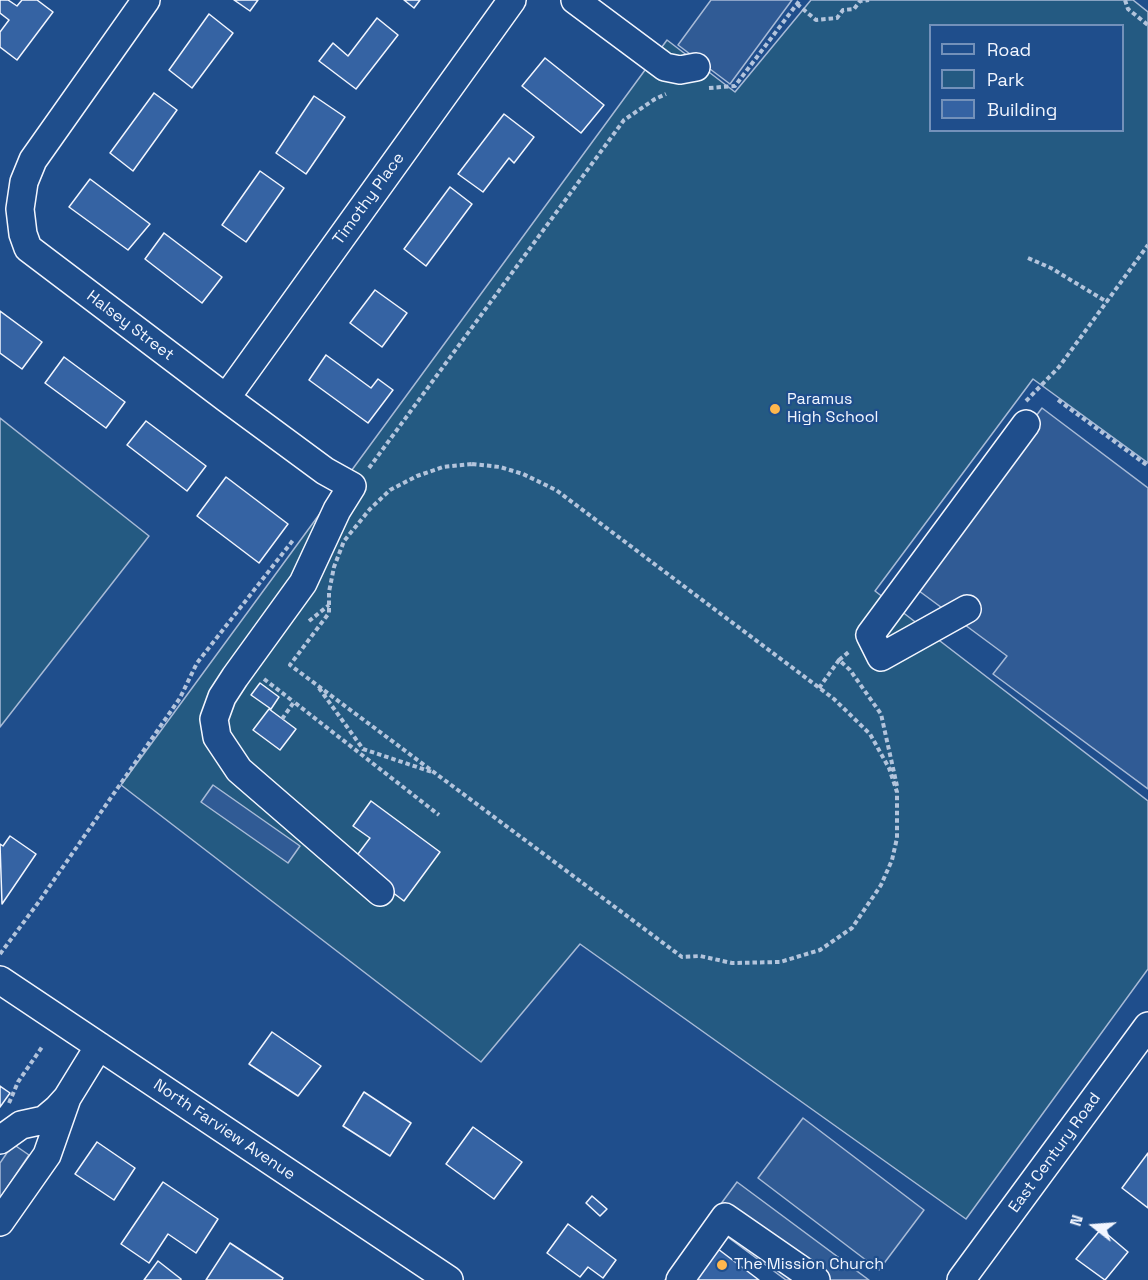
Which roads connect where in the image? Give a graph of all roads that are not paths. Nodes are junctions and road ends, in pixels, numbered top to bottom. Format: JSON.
{"nodes":[{"id":1,"x":146,"y":0,"type":"edge"},
{"id":2,"x":512,"y":0,"type":"edge"},
{"id":3,"x":574,"y":0,"type":"edge"},
{"id":4,"x":698,"y":78,"type":"road end"},
{"id":5,"x":226,"y":398,"type":"junction"},
{"id":6,"x":1026,"y":424,"type":"dead end"},
{"id":7,"x":967,"y":609,"type":"dead end"},
{"id":8,"x":380,"y":892,"type":"dead end"},
{"id":9,"x":0,"y":980,"type":"edge"},
{"id":10,"x":1148,"y":1026,"type":"edge"},
{"id":11,"x":99,"y":1046,"type":"junction"},
{"id":12,"x":67,"y":1098,"type":"junction"},
{"id":13,"x":0,"y":1140,"type":"edge"},
{"id":14,"x":0,"y":1222,"type":"edge"},
{"id":15,"x":449,"y":1280,"type":"edge"},
{"id":16,"x":680,"y":1280,"type":"edge"},
{"id":17,"x":816,"y":1280,"type":"edge"},
{"id":18,"x":961,"y":1280,"type":"edge"}],
"edges":[{"from":1,"to":5,"type":"street","name":"Halsey Street"},
{"from":2,"to":5,"type":"street","name":"Timothy Place"},
{"from":3,"to":4,"type":"street"},
{"from":5,"to":8,"type":"street","name":"Halsey Street"},
{"from":6,"to":7,"type":"street"},
{"from":9,"to":11,"type":"street","name":"North Farview Avenue"},
{"from":10,"to":18,"type":"street","name":"East Century Road"},
{"from":11,"to":12,"type":"street"},
{"from":11,"to":15,"type":"street","name":"North Farview Avenue"},
{"from":12,"to":13,"type":"street"},
{"from":12,"to":14,"type":"street"},
{"from":16,"to":17,"type":"street"}]}
